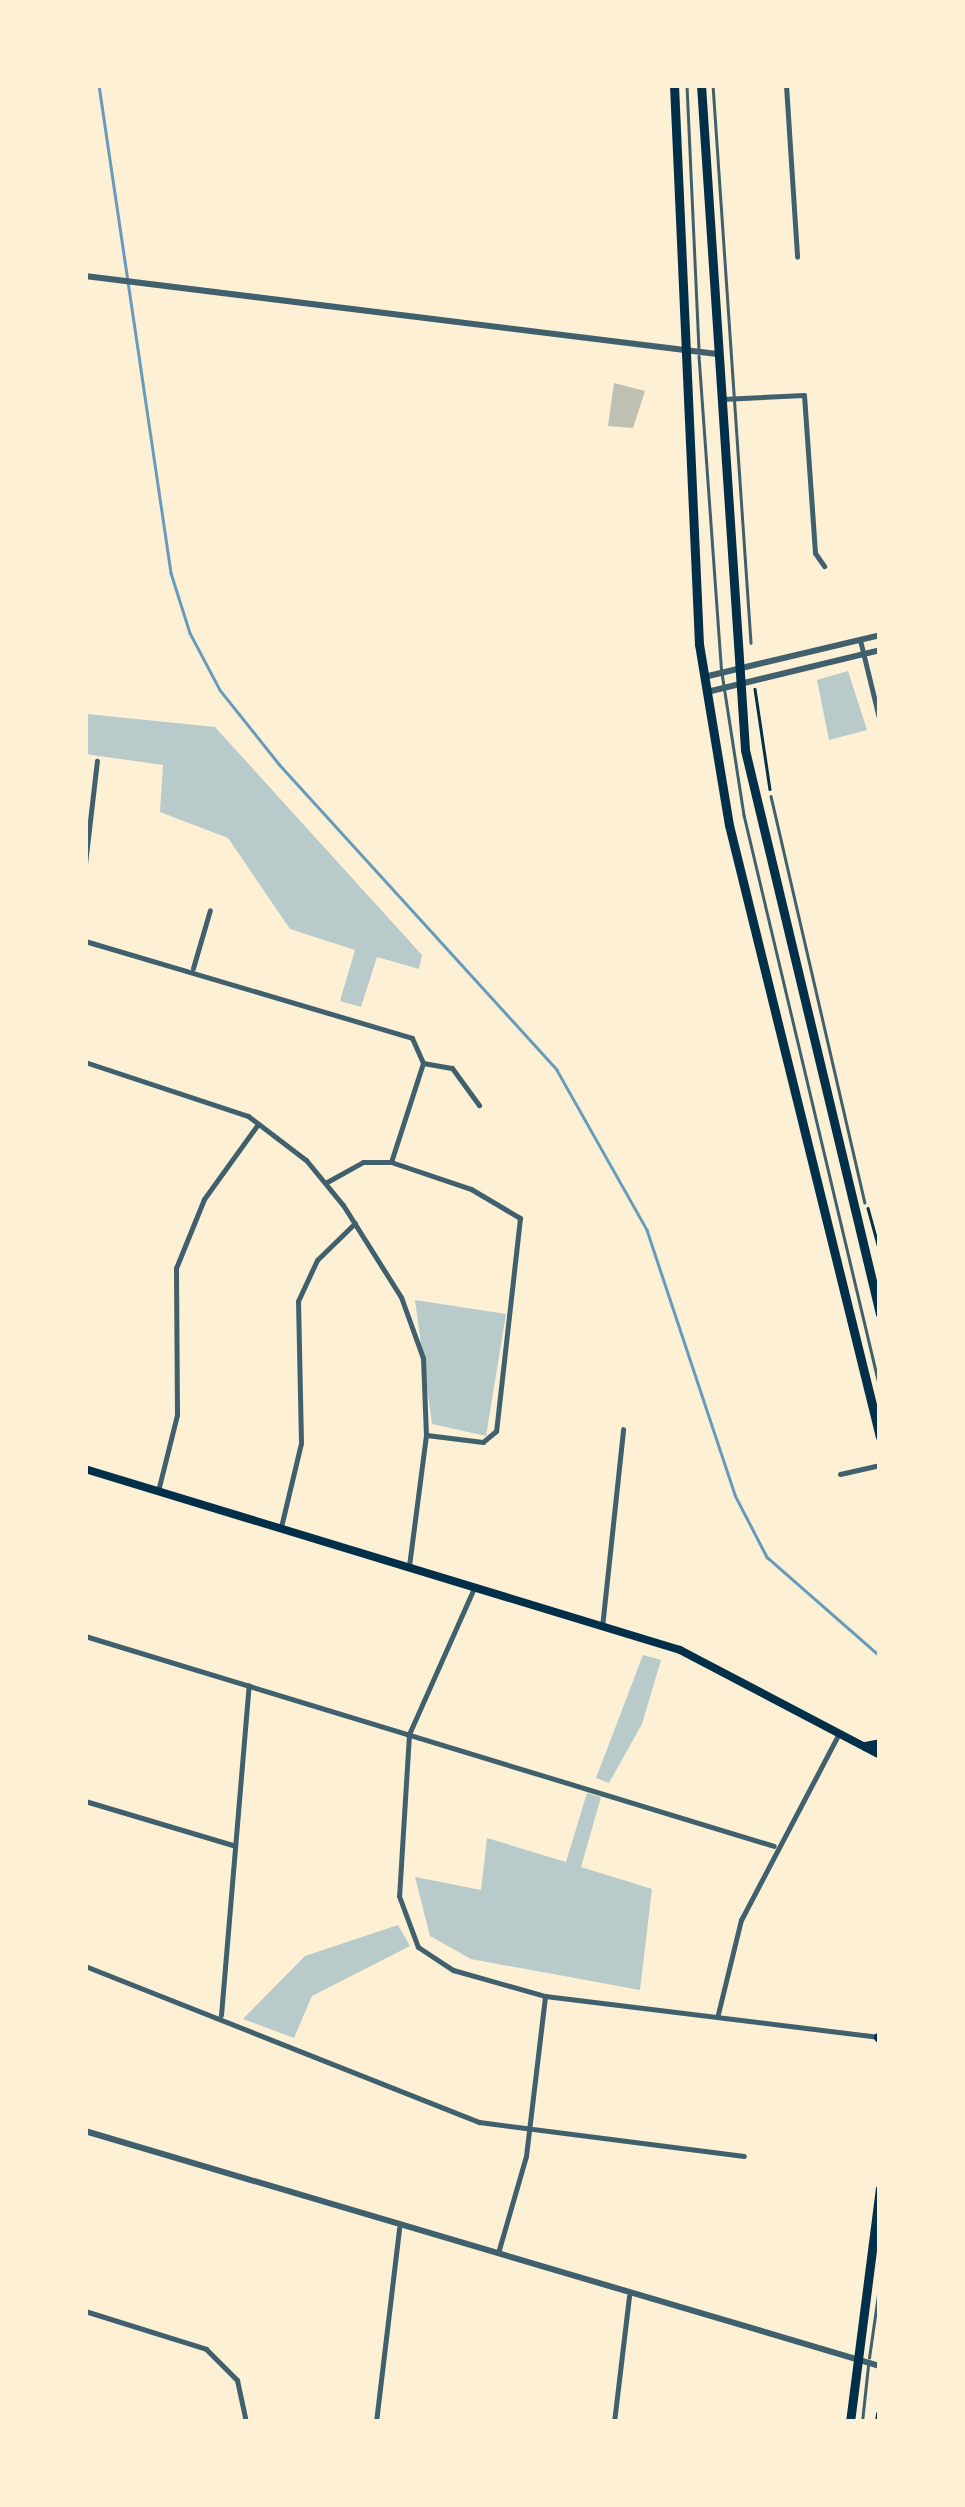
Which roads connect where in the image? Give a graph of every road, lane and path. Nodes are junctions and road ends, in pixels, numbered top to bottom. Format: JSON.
{"nodes":[{"id":1,"x":674,"y":85,"type":"edge"},
{"id":2,"x":687,"y":85,"type":"edge"},
{"id":3,"x":701,"y":85,"type":"edge"},
{"id":4,"x":713,"y":85,"type":"edge"},
{"id":5,"x":786,"y":85,"type":"edge"},
{"id":6,"x":797,"y":257,"type":"dead end"},
{"id":7,"x":85,"y":276,"type":"edge"},
{"id":8,"x":718,"y":354,"type":"junction"},
{"id":9,"x":699,"y":355,"type":"junction"},
{"id":10,"x":686,"y":356,"type":"junction"},
{"id":11,"x":733,"y":399,"type":"junction"},
{"id":12,"x":720,"y":400,"type":"junction"},
{"id":13,"x":824,"y":566,"type":"dead end"},
{"id":14,"x":880,"y":635,"type":"edge"},
{"id":15,"x":860,"y":640,"type":"junction"},
{"id":16,"x":751,"y":643,"type":"dead end"},
{"id":17,"x":880,"y":650,"type":"edge"},
{"id":18,"x":863,"y":654,"type":"junction"},
{"id":19,"x":735,"y":670,"type":"junction"},
{"id":20,"x":722,"y":673,"type":"junction"},
{"id":21,"x":704,"y":677,"type":"junction"},
{"id":22,"x":738,"y":685,"type":"junction"},
{"id":23,"x":724,"y":688,"type":"junction"},
{"id":24,"x":755,"y":689,"type":"dead end"},
{"id":25,"x":707,"y":692,"type":"junction"},
{"id":26,"x":880,"y":722,"type":"edge"},
{"id":27,"x":98,"y":761,"type":"dead end"},
{"id":28,"x":772,"y":796,"type":"joint"},
{"id":29,"x":85,"y":864,"type":"edge"},
{"id":30,"x":210,"y":910,"type":"dead end"},
{"id":31,"x":85,"y":940,"type":"edge"},
{"id":32,"x":193,"y":968,"type":"junction"},
{"id":33,"x":85,"y":1062,"type":"edge"},
{"id":34,"x":423,"y":1063,"type":"junction"},
{"id":35,"x":480,"y":1105,"type":"dead end"},
{"id":36,"x":258,"y":1124,"type":"junction"},
{"id":37,"x":391,"y":1162,"type":"junction"},
{"id":38,"x":327,"y":1182,"type":"junction"},
{"id":39,"x":865,"y":1202,"type":"joint"},
{"id":40,"x":355,"y":1223,"type":"junction"},
{"id":41,"x":880,"y":1252,"type":"edge"},
{"id":42,"x":876,"y":1278,"type":"edge"},
{"id":43,"x":880,"y":1314,"type":"edge"},
{"id":44,"x":880,"y":1388,"type":"edge"},
{"id":45,"x":623,"y":1429,"type":"dead end"},
{"id":46,"x":426,"y":1435,"type":"junction"},
{"id":47,"x":880,"y":1437,"type":"edge"},
{"id":48,"x":880,"y":1465,"type":"edge"},
{"id":49,"x":85,"y":1468,"type":"edge"},
{"id":50,"x":840,"y":1474,"type":"dead end"},
{"id":51,"x":158,"y":1491,"type":"junction"},
{"id":52,"x":281,"y":1528,"type":"junction"},
{"id":53,"x":409,"y":1567,"type":"junction"},
{"id":54,"x":474,"y":1588,"type":"junction"},
{"id":55,"x":602,"y":1627,"type":"junction"},
{"id":56,"x":85,"y":1636,"type":"edge"},
{"id":57,"x":249,"y":1684,"type":"junction"},
{"id":58,"x":840,"y":1732,"type":"junction"},
{"id":59,"x":409,"y":1734,"type":"junction"},
{"id":60,"x":880,"y":1744,"type":"edge"},
{"id":61,"x":865,"y":1746,"type":"junction"},
{"id":62,"x":880,"y":1755,"type":"edge"},
{"id":63,"x":85,"y":1801,"type":"edge"},
{"id":64,"x":232,"y":1844,"type":"junction"},
{"id":65,"x":774,"y":1846,"type":"junction"},
{"id":66,"x":85,"y":1966,"type":"edge"},
{"id":67,"x":545,"y":1996,"type":"junction"},
{"id":68,"x":718,"y":2014,"type":"junction"},
{"id":69,"x":221,"y":2015,"type":"junction"},
{"id":70,"x":879,"y":2038,"type":"edge"},
{"id":71,"x":530,"y":2128,"type":"junction"},
{"id":72,"x":85,"y":2131,"type":"edge"},
{"id":73,"x":744,"y":2156,"type":"dead end"},
{"id":74,"x":880,"y":2189,"type":"edge"},
{"id":75,"x":399,"y":2228,"type":"junction"},
{"id":76,"x":497,"y":2256,"type":"junction"},
{"id":77,"x":880,"y":2280,"type":"edge"},
{"id":78,"x":630,"y":2296,"type":"junction"},
{"id":79,"x":85,"y":2311,"type":"edge"},
{"id":80,"x":857,"y":2364,"type":"junction"},
{"id":81,"x":868,"y":2365,"type":"junction"},
{"id":82,"x":880,"y":2366,"type":"edge"},
{"id":83,"x":880,"y":2414,"type":"edge"},
{"id":84,"x":246,"y":2422,"type":"edge"},
{"id":85,"x":376,"y":2422,"type":"edge"},
{"id":86,"x":614,"y":2422,"type":"edge"},
{"id":87,"x":850,"y":2422,"type":"edge"},
{"id":88,"x":862,"y":2422,"type":"edge"},
{"id":89,"x":879,"y":2422,"type":"edge"}],
"edges":[{"from":1,"to":10,"type":"main road"},
{"from":2,"to":9,"type":"lane"},
{"from":3,"to":8,"type":"main road"},
{"from":4,"to":11,"type":"lane"},
{"from":5,"to":6,"type":"street"},
{"from":7,"to":10,"type":"street"},
{"from":8,"to":9,"type":"street"},
{"from":8,"to":12,"type":"main road"},
{"from":9,"to":10,"type":"street"},
{"from":9,"to":20,"type":"lane"},
{"from":10,"to":21,"type":"main road"},
{"from":11,"to":12,"type":"street"},
{"from":11,"to":13,"type":"street"},
{"from":11,"to":16,"type":"lane"},
{"from":12,"to":19,"type":"main road"},
{"from":14,"to":15,"type":"street"},
{"from":15,"to":18,"type":"street"},
{"from":15,"to":19,"type":"street"},
{"from":17,"to":18,"type":"street"},
{"from":18,"to":22,"type":"street"},
{"from":18,"to":26,"type":"street"},
{"from":19,"to":20,"type":"street"},
{"from":19,"to":22,"type":"main road"},
{"from":20,"to":21,"type":"street"},
{"from":20,"to":23,"type":"lane"},
{"from":21,"to":25,"type":"main road"},
{"from":22,"to":23,"type":"street"},
{"from":22,"to":42,"type":"main road"},
{"from":23,"to":25,"type":"street"},
{"from":23,"to":44,"type":"lane"},
{"from":24,"to":28,"type":"path"},
{"from":25,"to":47,"type":"main road"},
{"from":27,"to":29,"type":"street"},
{"from":28,"to":39,"type":"lane"},
{"from":30,"to":32,"type":"street"},
{"from":31,"to":32,"type":"street"},
{"from":32,"to":34,"type":"street"},
{"from":33,"to":36,"type":"street"},
{"from":34,"to":35,"type":"street"},
{"from":34,"to":37,"type":"street"},
{"from":36,"to":38,"type":"street"},
{"from":36,"to":51,"type":"street"},
{"from":37,"to":38,"type":"street"},
{"from":37,"to":46,"type":"street"},
{"from":38,"to":40,"type":"street"},
{"from":39,"to":41,"type":"path"},
{"from":40,"to":46,"type":"street"},
{"from":40,"to":52,"type":"street"},
{"from":42,"to":43,"type":"main road"},
{"from":45,"to":55,"type":"street"},
{"from":46,"to":53,"type":"street"},
{"from":48,"to":50,"type":"street"},
{"from":49,"to":51,"type":"main road"},
{"from":51,"to":52,"type":"main road"},
{"from":52,"to":53,"type":"main road"},
{"from":53,"to":54,"type":"main road"},
{"from":54,"to":55,"type":"main road"},
{"from":54,"to":59,"type":"street"},
{"from":55,"to":58,"type":"main road"},
{"from":56,"to":57,"type":"street"},
{"from":57,"to":59,"type":"street"},
{"from":57,"to":64,"type":"street"},
{"from":58,"to":61,"type":"main road"},
{"from":58,"to":65,"type":"street"},
{"from":59,"to":65,"type":"street"},
{"from":59,"to":67,"type":"street"},
{"from":60,"to":61,"type":"main road"},
{"from":61,"to":62,"type":"main road"},
{"from":63,"to":64,"type":"street"},
{"from":64,"to":69,"type":"street"},
{"from":65,"to":68,"type":"street"},
{"from":66,"to":69,"type":"street"},
{"from":67,"to":68,"type":"street"},
{"from":67,"to":71,"type":"street"},
{"from":68,"to":70,"type":"street"},
{"from":69,"to":71,"type":"street"},
{"from":71,"to":73,"type":"street"},
{"from":71,"to":76,"type":"street"},
{"from":72,"to":75,"type":"street"},
{"from":74,"to":80,"type":"main road"},
{"from":75,"to":76,"type":"street"},
{"from":75,"to":85,"type":"street"},
{"from":76,"to":78,"type":"street"},
{"from":77,"to":81,"type":"lane"},
{"from":78,"to":80,"type":"street"},
{"from":78,"to":86,"type":"street"},
{"from":79,"to":84,"type":"street"},
{"from":80,"to":81,"type":"street"},
{"from":80,"to":87,"type":"main road"},
{"from":81,"to":82,"type":"street"},
{"from":81,"to":88,"type":"lane"},
{"from":83,"to":89,"type":"main road"}]}
